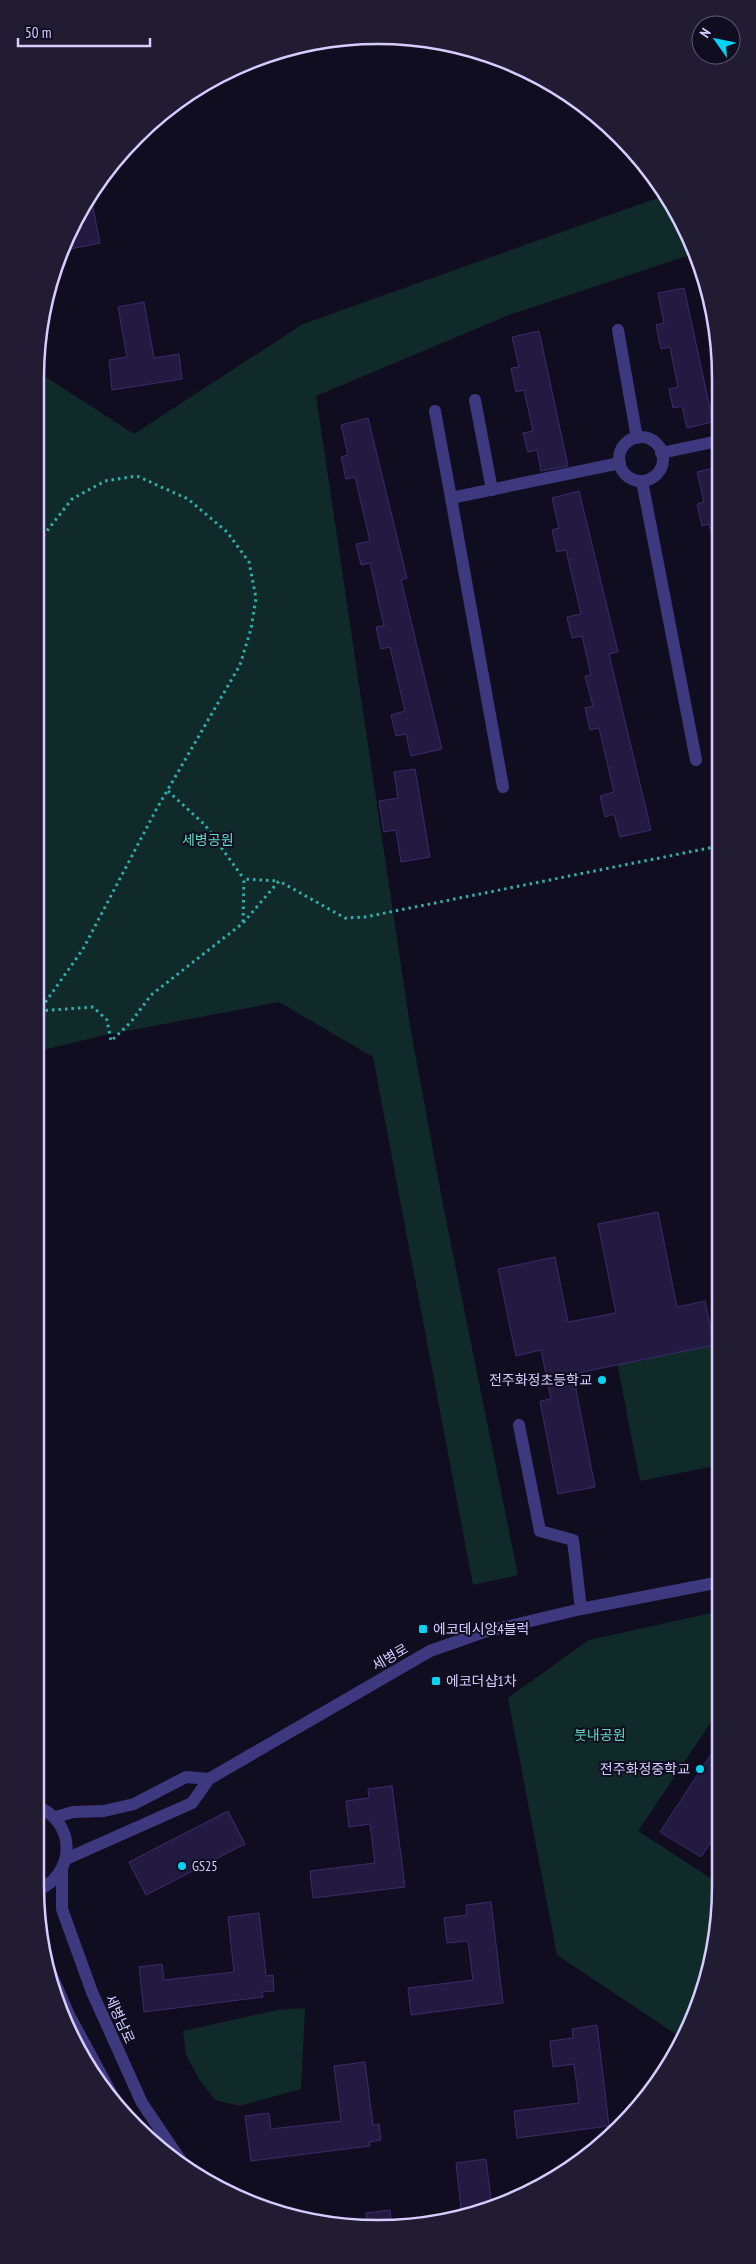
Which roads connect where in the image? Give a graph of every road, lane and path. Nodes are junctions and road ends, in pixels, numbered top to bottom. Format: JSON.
{"nodes":[{"id":1,"x":618,"y":330,"type":"dead end"},
{"id":2,"x":475,"y":400,"type":"dead end"},
{"id":3,"x":434,"y":411,"type":"dead end"},
{"id":4,"x":637,"y":438,"type":"junction"},
{"id":5,"x":712,"y":442,"type":"edge"},
{"id":6,"x":661,"y":453,"type":"junction"},
{"id":7,"x":620,"y":463,"type":"junction"},
{"id":8,"x":642,"y":481,"type":"junction"},
{"id":9,"x":492,"y":490,"type":"junction"},
{"id":10,"x":451,"y":498,"type":"junction"},
{"id":11,"x":44,"y":535,"type":"edge"},
{"id":12,"x":696,"y":760,"type":"dead end"},
{"id":13,"x":503,"y":787,"type":"dead end"},
{"id":14,"x":168,"y":791,"type":"junction"},
{"id":15,"x":712,"y":847,"type":"edge"},
{"id":16,"x":244,"y":879,"type":"junction"},
{"id":17,"x":279,"y":881,"type":"junction"},
{"id":18,"x":243,"y":923,"type":"junction"},
{"id":19,"x":44,"y":1004,"type":"edge"},
{"id":20,"x":44,"y":1011,"type":"edge"},
{"id":21,"x":519,"y":1425,"type":"dead end"},
{"id":22,"x":712,"y":1584,"type":"edge"},
{"id":23,"x":581,"y":1609,"type":"junction"},
{"id":24,"x":209,"y":1778,"type":"junction"},
{"id":25,"x":44,"y":1809,"type":"edge"},
{"id":26,"x":56,"y":1817,"type":"junction"},
{"id":27,"x":64,"y":1864,"type":"junction"},
{"id":28,"x":44,"y":1887,"type":"edge"},
{"id":29,"x":66,"y":2006,"type":"edge"},
{"id":30,"x":101,"y":2073,"type":"edge"},
{"id":31,"x":173,"y":2150,"type":"edge"}],
"edges":[{"from":1,"to":4,"type":"street"},
{"from":2,"to":9,"type":"street"},
{"from":3,"to":10,"type":"street"},
{"from":4,"to":6,"type":"street"},
{"from":4,"to":7,"type":"street"},
{"from":5,"to":6,"type":"street"},
{"from":6,"to":8,"type":"street"},
{"from":7,"to":8,"type":"street"},
{"from":7,"to":9,"type":"street"},
{"from":8,"to":12,"type":"street"},
{"from":9,"to":10,"type":"street"},
{"from":10,"to":13,"type":"street"},
{"from":11,"to":14,"type":"path"},
{"from":14,"to":16,"type":"path"},
{"from":14,"to":19,"type":"path"},
{"from":15,"to":17,"type":"path"},
{"from":16,"to":17,"type":"path"},
{"from":16,"to":18,"type":"path"},
{"from":17,"to":18,"type":"path"},
{"from":18,"to":20,"type":"path"},
{"from":21,"to":23,"type":"street"},
{"from":22,"to":23,"type":"street","name":"세병로"},
{"from":23,"to":24,"type":"street","name":"세병로"},
{"from":24,"to":26,"type":"street"},
{"from":24,"to":27,"type":"street","name":"세병로"},
{"from":25,"to":26,"type":"street"},
{"from":26,"to":27,"type":"street"},
{"from":27,"to":28,"type":"street","name":"세병로"},
{"from":27,"to":31,"type":"street","name":"세병남로"},
{"from":29,"to":30,"type":"street"}]}
